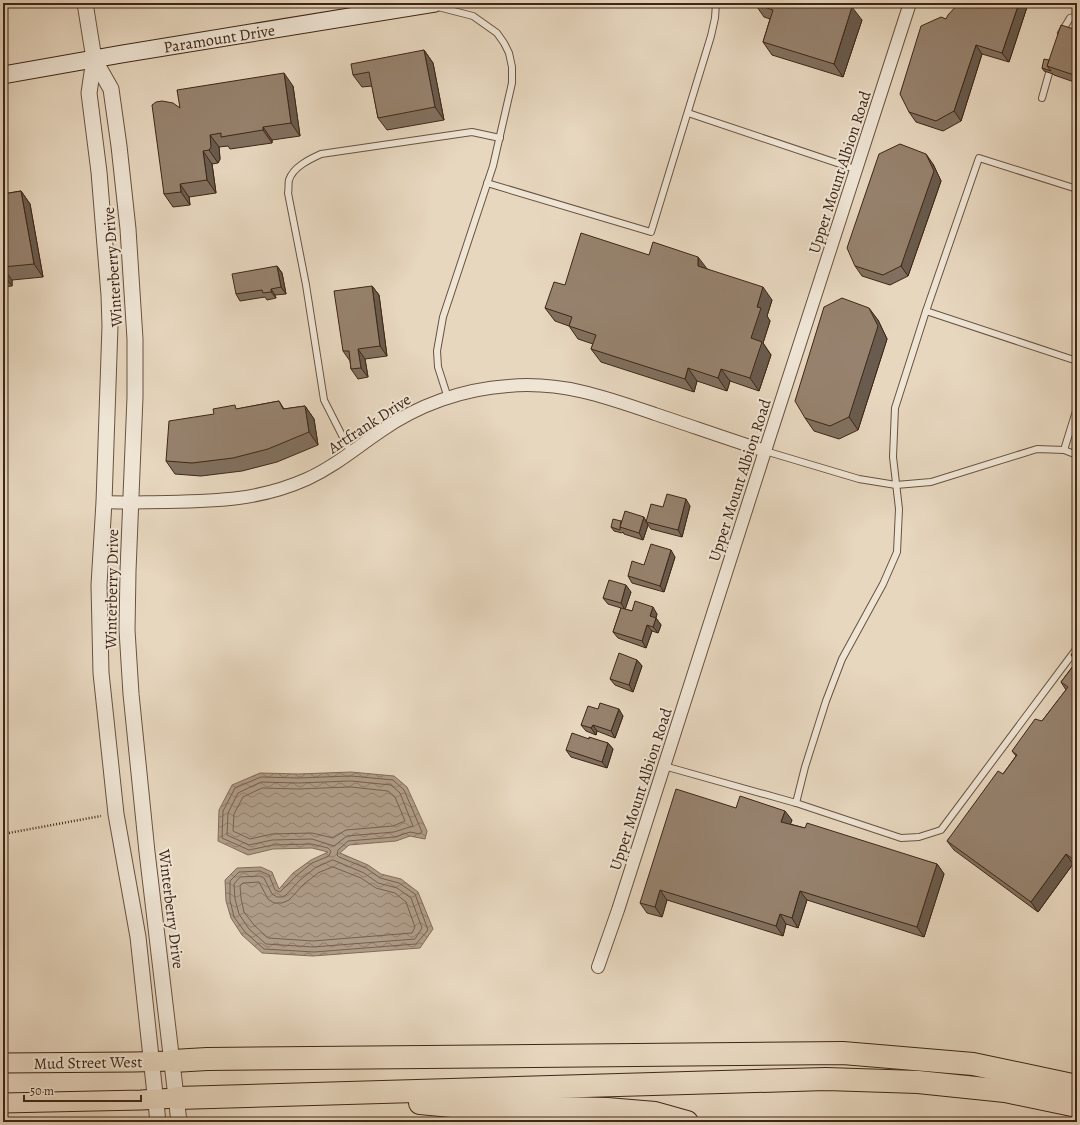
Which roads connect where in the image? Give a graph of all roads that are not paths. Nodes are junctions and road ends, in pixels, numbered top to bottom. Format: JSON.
{"nodes":[{"id":1,"x":85,"y":3,"type":"edge"},
{"id":2,"x":716,"y":3,"type":"edge"},
{"id":3,"x":910,"y":3,"type":"edge"},
{"id":4,"x":431,"y":4,"type":"edge"},
{"id":5,"x":1077,"y":16,"type":"edge"},
{"id":6,"x":1059,"y":39,"type":"edge"},
{"id":7,"x":94,"y":59,"type":"junction"},
{"id":8,"x":1052,"y":61,"type":"edge"},
{"id":9,"x":3,"y":75,"type":"edge"},
{"id":10,"x":1042,"y":98,"type":"dead end"},
{"id":11,"x":688,"y":113,"type":"junction"},
{"id":12,"x":500,"y":138,"type":"junction"},
{"id":13,"x":855,"y":170,"type":"junction"},
{"id":14,"x":487,"y":182,"type":"junction"},
{"id":15,"x":1077,"y":189,"type":"edge"},
{"id":16,"x":926,"y":311,"type":"junction"},
{"id":17,"x":1077,"y":361,"type":"edge"},
{"id":18,"x":448,"y":398,"type":"junction"},
{"id":19,"x":1077,"y":408,"type":"edge"},
{"id":20,"x":765,"y":450,"type":"junction"},
{"id":21,"x":1064,"y":450,"type":"junction"},
{"id":22,"x":351,"y":453,"type":"junction"},
{"id":23,"x":1077,"y":455,"type":"edge"},
{"id":24,"x":896,"y":485,"type":"junction"},
{"id":25,"x":104,"y":502,"type":"junction"},
{"id":26,"x":131,"y":503,"type":"junction"},
{"id":27,"x":1077,"y":648,"type":"edge"},
{"id":28,"x":664,"y":766,"type":"junction"},
{"id":29,"x":796,"y":803,"type":"junction"},
{"id":30,"x":598,"y":967,"type":"dead end"},
{"id":31,"x":173,"y":1061,"type":"junction"},
{"id":32,"x":151,"y":1062,"type":"junction"},
{"id":33,"x":3,"y":1063,"type":"edge"},
{"id":34,"x":1077,"y":1086,"type":"edge"},
{"id":35,"x":303,"y":1094,"type":"junction"},
{"id":36,"x":177,"y":1098,"type":"junction"},
{"id":37,"x":155,"y":1099,"type":"junction"},
{"id":38,"x":3,"y":1103,"type":"edge"},
{"id":39,"x":1077,"y":1106,"type":"edge"},
{"id":40,"x":158,"y":1122,"type":"edge"},
{"id":41,"x":179,"y":1122,"type":"edge"},
{"id":42,"x":687,"y":1122,"type":"edge"}],
"edges":[{"from":1,"to":7,"type":"street","name":"Winterberry Drive"},
{"from":2,"to":11,"type":"lane"},
{"from":3,"to":13,"type":"street","name":"Upper Mount Albion Road"},
{"from":4,"to":7,"type":"main road","name":"Paramount Drive"},
{"from":4,"to":12,"type":"lane"},
{"from":5,"to":6,"type":"lane"},
{"from":7,"to":9,"type":"main road","name":"Paramount Drive"},
{"from":7,"to":25,"type":"street","name":"Winterberry Drive"},
{"from":7,"to":26,"type":"street","name":"Winterberry Drive"},
{"from":8,"to":10,"type":"lane"},
{"from":11,"to":13,"type":"lane"},
{"from":11,"to":14,"type":"lane"},
{"from":12,"to":14,"type":"lane"},
{"from":12,"to":22,"type":"lane"},
{"from":13,"to":20,"type":"street","name":"Upper Mount Albion Road"},
{"from":14,"to":18,"type":"lane"},
{"from":15,"to":16,"type":"lane"},
{"from":16,"to":17,"type":"lane"},
{"from":16,"to":24,"type":"lane"},
{"from":18,"to":20,"type":"street","name":"Artfrank Drive"},
{"from":18,"to":22,"type":"street","name":"Artfrank Drive"},
{"from":19,"to":21,"type":"lane"},
{"from":20,"to":24,"type":"lane"},
{"from":20,"to":28,"type":"street","name":"Upper Mount Albion Road"},
{"from":21,"to":23,"type":"lane"},
{"from":21,"to":24,"type":"lane"},
{"from":22,"to":26,"type":"street","name":"Artfrank Drive"},
{"from":24,"to":29,"type":"lane"},
{"from":25,"to":26,"type":"street","name":"Artfrank Drive"},
{"from":25,"to":32,"type":"street","name":"Winterberry Drive"},
{"from":26,"to":31,"type":"street","name":"Winterberry Drive"},
{"from":27,"to":29,"type":"lane"},
{"from":28,"to":29,"type":"lane"},
{"from":28,"to":30,"type":"street","name":"Upper Mount Albion Road"},
{"from":31,"to":32,"type":"main road","name":"Mud Street West"},
{"from":31,"to":34,"type":"highway"},
{"from":31,"to":36,"type":"street","name":"Winterberry Drive"},
{"from":32,"to":33,"type":"main road","name":"Mud Street West"},
{"from":32,"to":37,"type":"street","name":"Winterberry Drive"},
{"from":35,"to":36,"type":"highway"},
{"from":35,"to":39,"type":"highway"},
{"from":35,"to":42,"type":"highway"},
{"from":36,"to":37,"type":"main road"},
{"from":36,"to":41,"type":"street","name":"Winterberry Drive"},
{"from":37,"to":38,"type":"main road"},
{"from":37,"to":40,"type":"street","name":"Winterberry Drive"}]}
